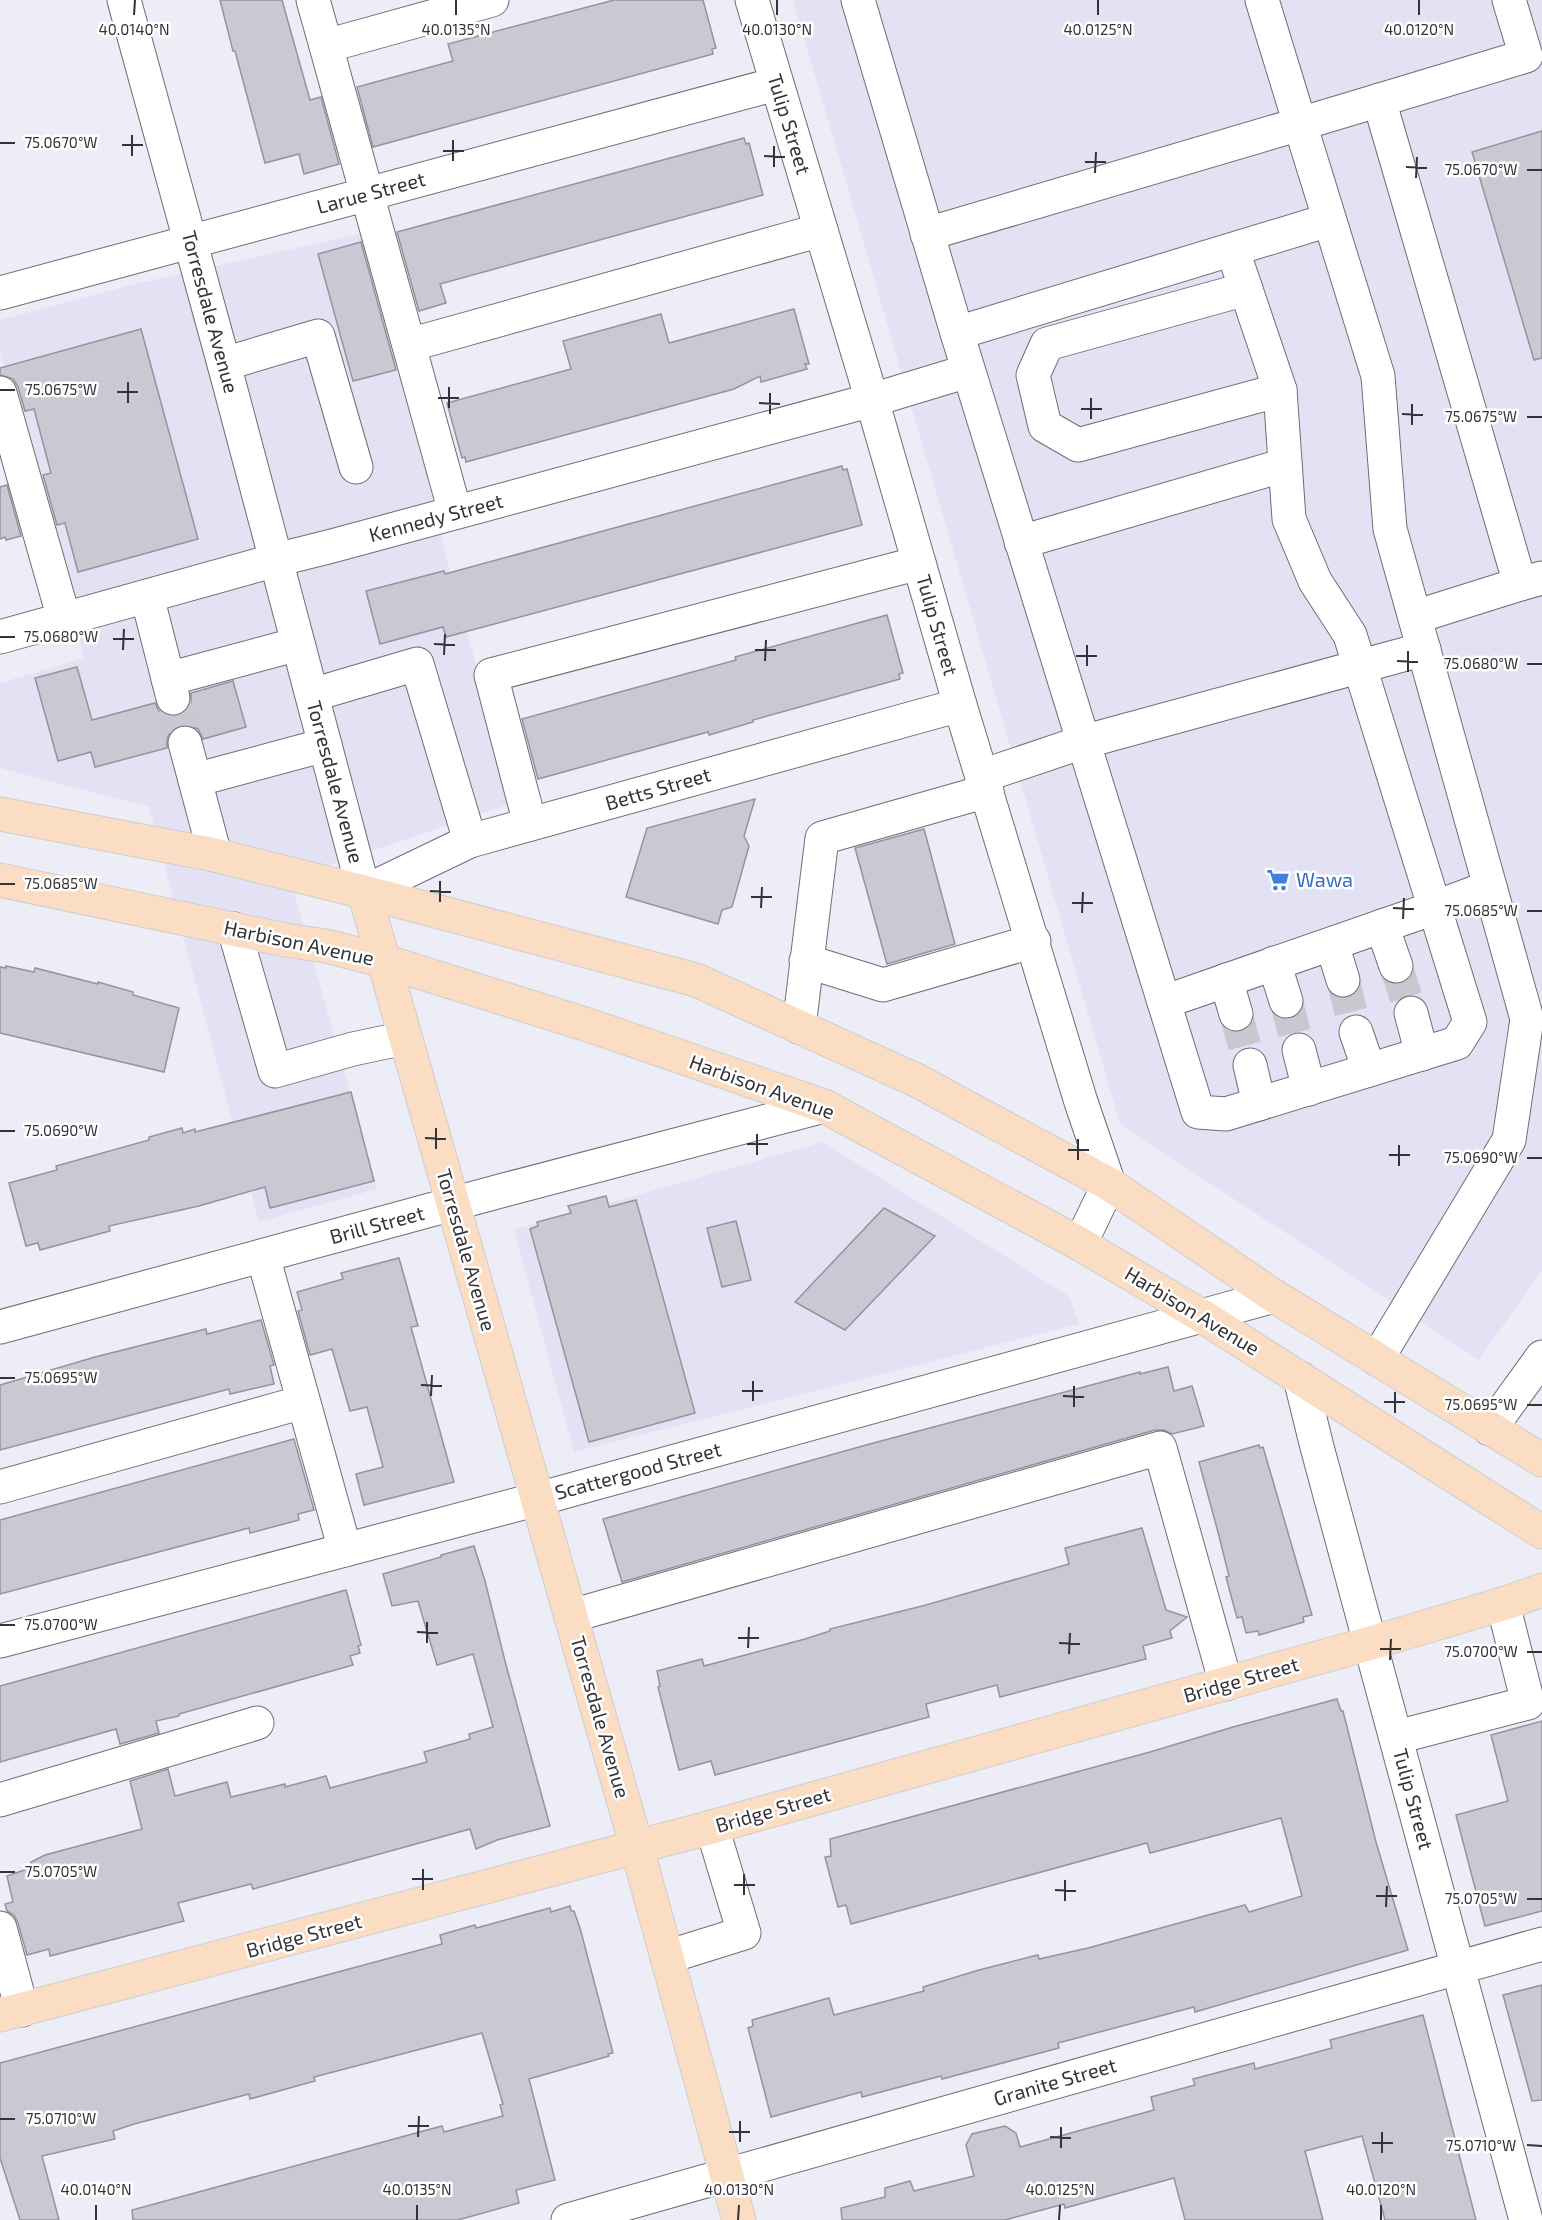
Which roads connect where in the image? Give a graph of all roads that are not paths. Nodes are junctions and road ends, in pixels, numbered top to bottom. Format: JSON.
{"nodes":[{"id":1,"x":124,"y":0,"type":"edge"},
{"id":2,"x":313,"y":0,"type":"edge"},
{"id":3,"x":492,"y":0,"type":"edge"},
{"id":4,"x":752,"y":0,"type":"edge"},
{"id":5,"x":858,"y":0,"type":"edge"},
{"id":6,"x":1262,"y":0,"type":"edge"},
{"id":7,"x":1509,"y":0,"type":"edge"},
{"id":8,"x":327,"y":46,"type":"junction"},
{"id":9,"x":776,"y":84,"type":"junction"},
{"id":10,"x":1379,"y":100,"type":"junction"},
{"id":11,"x":1300,"y":124,"type":"junction"},
{"id":12,"x":368,"y":194,"type":"junction"},
{"id":13,"x":1329,"y":220,"type":"junction"},
{"id":14,"x":820,"y":230,"type":"junction"},
{"id":15,"x":927,"y":234,"type":"junction"},
{"id":16,"x":191,"y":241,"type":"junction"},
{"id":17,"x":1233,"y":251,"type":"junction"},
{"id":18,"x":1246,"y":289,"type":"junction"},
{"id":19,"x":0,"y":293,"type":"edge"},
{"id":20,"x":957,"y":333,"type":"junction"},
{"id":21,"x":409,"y":345,"type":"junction"},
{"id":22,"x":224,"y":364,"type":"junction"},
{"id":23,"x":968,"y":371,"type":"junction"},
{"id":24,"x":1280,"y":390,"type":"junction"},
{"id":25,"x":0,"y":393,"type":"edge"},
{"id":26,"x":872,"y":400,"type":"junction"},
{"id":27,"x":7,"y":446,"type":"edge"},
{"id":28,"x":1285,"y":465,"type":"junction"},
{"id":29,"x":356,"y":467,"type":"dead end"},
{"id":30,"x":455,"y":512,"type":"junction"},
{"id":31,"x":1021,"y":542,"type":"junction"},
{"id":32,"x":276,"y":560,"type":"junction"},
{"id":33,"x":919,"y":562,"type":"junction"},
{"id":34,"x":1531,"y":581,"type":"edge"},
{"id":35,"x":147,"y":597,"type":"junction"},
{"id":36,"x":1415,"y":617,"type":"junction"},
{"id":37,"x":64,"y":619,"type":"junction"},
{"id":38,"x":0,"y":637,"type":"edge"},
{"id":39,"x":298,"y":644,"type":"junction"},
{"id":40,"x":1424,"y":649,"type":"junction"},
{"id":41,"x":1360,"y":668,"type":"junction"},
{"id":42,"x":312,"y":695,"type":"junction"},
{"id":43,"x":960,"y":705,"type":"junction"},
{"id":44,"x":1083,"y":742,"type":"junction"},
{"id":45,"x":185,"y":743,"type":"tunnel mouth"},
{"id":46,"x":325,"y":745,"type":"junction"},
{"id":47,"x":195,"y":780,"type":"junction"},
{"id":48,"x":984,"y":783,"type":"junction"},
{"id":49,"x":0,"y":814,"type":"edge"},
{"id":50,"x":530,"y":825,"type":"junction"},
{"id":51,"x":470,"y":841,"type":"junction"},
{"id":52,"x":215,"y":855,"type":"junction"},
{"id":53,"x":0,"y":880,"type":"edge"},
{"id":54,"x":1490,"y":887,"type":"junction"},
{"id":55,"x":364,"y":892,"type":"junction"},
{"id":56,"x":1434,"y":908,"type":"junction"},
{"id":57,"x":1382,"y":926,"type":"junction"},
{"id":58,"x":234,"y":929,"type":"junction"},
{"id":59,"x":1034,"y":941,"type":"junction"},
{"id":60,"x":1332,"y":944,"type":"junction"},
{"id":61,"x":384,"y":961,"type":"junction"},
{"id":62,"x":806,"y":961,"type":"junction"},
{"id":63,"x":1274,"y":963,"type":"junction"},
{"id":64,"x":1395,"y":966,"type":"tunnel mouth"},
{"id":65,"x":1528,"y":969,"type":"edge"},
{"id":66,"x":1226,"y":980,"type":"junction"},
{"id":67,"x":1342,"y":980,"type":"tunnel mouth"},
{"id":68,"x":1286,"y":1001,"type":"tunnel mouth"},
{"id":69,"x":1164,"y":1002,"type":"junction"},
{"id":70,"x":1411,"y":1013,"type":"tunnel mouth"},
{"id":71,"x":1236,"y":1014,"type":"tunnel mouth"},
{"id":72,"x":799,"y":1027,"type":"junction"},
{"id":73,"x":1356,"y":1032,"type":"tunnel mouth"},
{"id":74,"x":405,"y":1038,"type":"junction"},
{"id":75,"x":1299,"y":1050,"type":"tunnel mouth"},
{"id":76,"x":1422,"y":1054,"type":"junction"},
{"id":77,"x":1250,"y":1065,"type":"tunnel mouth"},
{"id":78,"x":1369,"y":1070,"type":"junction"},
{"id":79,"x":1309,"y":1089,"type":"junction"},
{"id":80,"x":1259,"y":1104,"type":"junction"},
{"id":81,"x":824,"y":1106,"type":"junction"},
{"id":82,"x":1109,"y":1184,"type":"junction"},
{"id":83,"x":453,"y":1204,"type":"junction"},
{"id":84,"x":1080,"y":1244,"type":"junction"},
{"id":85,"x":263,"y":1256,"type":"junction"},
{"id":86,"x":1274,"y":1296,"type":"junction"},
{"id":87,"x":1202,"y":1316,"type":"junction"},
{"id":88,"x":0,"y":1325,"type":"edge"},
{"id":89,"x":1542,"y":1357,"type":"edge"},
{"id":90,"x":1377,"y":1359,"type":"junction"},
{"id":91,"x":1300,"y":1378,"type":"junction"},
{"id":92,"x":303,"y":1402,"type":"junction"},
{"id":93,"x":1490,"y":1429,"type":"junction"},
{"id":94,"x":1542,"y":1460,"type":"edge"},
{"id":95,"x":0,"y":1487,"type":"edge"},
{"id":96,"x":538,"y":1499,"type":"junction"},
{"id":97,"x":1542,"y":1532,"type":"edge"},
{"id":98,"x":345,"y":1550,"type":"junction"},
{"id":99,"x":1542,"y":1590,"type":"edge"},
{"id":100,"x":1503,"y":1604,"type":"junction"},
{"id":101,"x":571,"y":1616,"type":"junction"},
{"id":102,"x":0,"y":1641,"type":"edge"},
{"id":103,"x":1371,"y":1643,"type":"junction"},
{"id":104,"x":1226,"y":1684,"type":"junction"},
{"id":105,"x":257,"y":1723,"type":"dead end"},
{"id":106,"x":1397,"y":1737,"type":"junction"},
{"id":107,"x":0,"y":1800,"type":"edge"},
{"id":108,"x":712,"y":1827,"type":"junction"},
{"id":109,"x":638,"y":1848,"type":"junction"},
{"id":110,"x":0,"y":1928,"type":"edge"},
{"id":111,"x":1542,"y":1944,"type":"edge"},
{"id":112,"x":667,"y":1957,"type":"junction"},
{"id":113,"x":1458,"y":1967,"type":"junction"},
{"id":114,"x":11,"y":2012,"type":"edge"},
{"id":115,"x":728,"y":2175,"type":"junction"},
{"id":116,"x":568,"y":2220,"type":"edge"},
{"id":117,"x":739,"y":2220,"type":"edge"},
{"id":118,"x":1526,"y":2220,"type":"edge"}],
"edges":[{"from":1,"to":16,"type":"street","name":"Torresdale Avenue"},
{"from":2,"to":8,"type":"street"},
{"from":3,"to":8,"type":"street"},
{"from":4,"to":9,"type":"street","name":"Tulip Street"},
{"from":5,"to":15,"type":"street"},
{"from":6,"to":11,"type":"street"},
{"from":7,"to":10,"type":"street"},
{"from":8,"to":12,"type":"street"},
{"from":9,"to":12,"type":"street","name":"Larue Street"},
{"from":9,"to":14,"type":"street","name":"Tulip Street"},
{"from":10,"to":11,"type":"street"},
{"from":10,"to":34,"type":"street"},
{"from":11,"to":13,"type":"street"},
{"from":11,"to":15,"type":"street"},
{"from":12,"to":16,"type":"street","name":"Larue Street"},
{"from":12,"to":21,"type":"street"},
{"from":13,"to":17,"type":"street"},
{"from":13,"to":36,"type":"street"},
{"from":14,"to":21,"type":"street"},
{"from":14,"to":26,"type":"street","name":"Tulip Street"},
{"from":15,"to":20,"type":"street"},
{"from":16,"to":19,"type":"street","name":"Larue Street"},
{"from":16,"to":22,"type":"street","name":"Torresdale Avenue"},
{"from":17,"to":18,"type":"street"},
{"from":17,"to":20,"type":"street"},
{"from":18,"to":24,"type":"street"},
{"from":18,"to":24,"type":"street"},
{"from":20,"to":23,"type":"street"},
{"from":21,"to":30,"type":"street"},
{"from":22,"to":29,"type":"street"},
{"from":22,"to":32,"type":"street","name":"Torresdale Avenue"},
{"from":23,"to":26,"type":"street","name":"Kennedy Street"},
{"from":23,"to":31,"type":"street"},
{"from":24,"to":28,"type":"street"},
{"from":25,"to":27,"type":"street"},
{"from":26,"to":30,"type":"street","name":"Kennedy Street"},
{"from":26,"to":33,"type":"street","name":"Tulip Street"},
{"from":27,"to":37,"type":"street"},
{"from":28,"to":31,"type":"street"},
{"from":28,"to":41,"type":"street"},
{"from":30,"to":32,"type":"street","name":"Kennedy Street"},
{"from":31,"to":44,"type":"street"},
{"from":32,"to":35,"type":"street","name":"Kennedy Street"},
{"from":32,"to":39,"type":"street","name":"Torresdale Avenue"},
{"from":33,"to":43,"type":"street","name":"Tulip Street"},
{"from":33,"to":50,"type":"street"},
{"from":34,"to":36,"type":"street"},
{"from":35,"to":37,"type":"street","name":"Kennedy Street"},
{"from":35,"to":39,"type":"street"},
{"from":36,"to":40,"type":"street"},
{"from":37,"to":38,"type":"street","name":"Kennedy Street"},
{"from":39,"to":42,"type":"street","name":"Torresdale Avenue"},
{"from":40,"to":41,"type":"street"},
{"from":40,"to":54,"type":"street"},
{"from":41,"to":44,"type":"street"},
{"from":41,"to":56,"type":"street"},
{"from":42,"to":46,"type":"street","name":"Torresdale Avenue"},
{"from":42,"to":51,"type":"street"},
{"from":43,"to":48,"type":"street","name":"Tulip Street"},
{"from":43,"to":50,"type":"street","name":"Betts Street"},
{"from":44,"to":48,"type":"street"},
{"from":44,"to":69,"type":"street"},
{"from":45,"to":47,"type":"street"},
{"from":46,"to":47,"type":"street"},
{"from":46,"to":55,"type":"street","name":"Torresdale Avenue"},
{"from":47,"to":52,"type":"street"},
{"from":48,"to":59,"type":"street","name":"Tulip Street"},
{"from":48,"to":62,"type":"street"},
{"from":49,"to":52,"type":"main road"},
{"from":50,"to":51,"type":"street","name":"Betts Street"},
{"from":51,"to":55,"type":"street","name":"Betts Street"},
{"from":52,"to":55,"type":"main road"},
{"from":53,"to":58,"type":"main road","name":"Harbison Avenue"},
{"from":54,"to":56,"type":"street"},
{"from":54,"to":65,"type":"street"},
{"from":55,"to":61,"type":"main road","name":"Torresdale Avenue"},
{"from":55,"to":72,"type":"main road"},
{"from":56,"to":57,"type":"street"},
{"from":56,"to":76,"type":"street"},
{"from":57,"to":60,"type":"street"},
{"from":57,"to":64,"type":"street"},
{"from":58,"to":61,"type":"main road","name":"Harbison Avenue"},
{"from":58,"to":74,"type":"street"},
{"from":59,"to":62,"type":"street"},
{"from":59,"to":82,"type":"street","name":"Tulip Street"},
{"from":60,"to":63,"type":"street"},
{"from":60,"to":67,"type":"street"},
{"from":61,"to":74,"type":"main road","name":"Torresdale Avenue"},
{"from":61,"to":81,"type":"main road","name":"Harbison Avenue"},
{"from":62,"to":72,"type":"street"},
{"from":63,"to":66,"type":"street"},
{"from":63,"to":68,"type":"street"},
{"from":65,"to":90,"type":"street"},
{"from":66,"to":69,"type":"street"},
{"from":66,"to":71,"type":"street"},
{"from":69,"to":80,"type":"street"},
{"from":70,"to":76,"type":"street"},
{"from":72,"to":82,"type":"main road"},
{"from":73,"to":78,"type":"street"},
{"from":74,"to":83,"type":"main road","name":"Torresdale Avenue"},
{"from":75,"to":79,"type":"street"},
{"from":76,"to":78,"type":"street"},
{"from":77,"to":80,"type":"street"},
{"from":78,"to":79,"type":"street"},
{"from":79,"to":80,"type":"street"},
{"from":81,"to":83,"type":"street","name":"Brill Street"},
{"from":81,"to":84,"type":"main road","name":"Harbison Avenue"},
{"from":82,"to":84,"type":"street"},
{"from":82,"to":86,"type":"main road"},
{"from":83,"to":85,"type":"street","name":"Brill Street"},
{"from":83,"to":96,"type":"main road","name":"Torresdale Avenue"},
{"from":84,"to":87,"type":"main road","name":"Harbison Avenue"},
{"from":85,"to":88,"type":"street","name":"Brill Street"},
{"from":85,"to":92,"type":"street"},
{"from":86,"to":87,"type":"street","name":"Scattergood Street"},
{"from":86,"to":90,"type":"main road"},
{"from":87,"to":91,"type":"main road","name":"Harbison Avenue"},
{"from":87,"to":96,"type":"street","name":"Scattergood Street"},
{"from":89,"to":93,"type":"street"},
{"from":90,"to":93,"type":"main road"},
{"from":91,"to":97,"type":"main road","name":"Harbison Avenue"},
{"from":91,"to":103,"type":"street","name":"Tulip Street"},
{"from":92,"to":95,"type":"street"},
{"from":92,"to":98,"type":"street"},
{"from":93,"to":94,"type":"main road"},
{"from":96,"to":98,"type":"street","name":"Scattergood Street"},
{"from":96,"to":101,"type":"main road","name":"Torresdale Avenue"},
{"from":98,"to":102,"type":"street","name":"Scattergood Street"},
{"from":99,"to":100,"type":"main road","name":"Bridge Street"},
{"from":100,"to":103,"type":"main road","name":"Bridge Street"},
{"from":100,"to":106,"type":"street"},
{"from":101,"to":104,"type":"street"},
{"from":101,"to":109,"type":"main road","name":"Torresdale Avenue"},
{"from":103,"to":104,"type":"main road","name":"Bridge Street"},
{"from":103,"to":106,"type":"street","name":"Tulip Street"},
{"from":104,"to":108,"type":"main road","name":"Bridge Street"},
{"from":105,"to":107,"type":"street"},
{"from":106,"to":113,"type":"street","name":"Tulip Street"},
{"from":108,"to":109,"type":"main road","name":"Bridge Street"},
{"from":108,"to":112,"type":"street"},
{"from":109,"to":112,"type":"main road","name":"Torresdale Avenue"},
{"from":109,"to":114,"type":"main road","name":"Bridge Street"},
{"from":110,"to":114,"type":"street"},
{"from":111,"to":113,"type":"street","name":"Granite Street"},
{"from":112,"to":115,"type":"main road","name":"Torresdale Avenue"},
{"from":113,"to":115,"type":"street","name":"Granite Street"},
{"from":113,"to":118,"type":"street","name":"Tulip Street"},
{"from":115,"to":116,"type":"street","name":"Granite Street"},
{"from":115,"to":117,"type":"main road","name":"Torresdale Avenue"}]}
